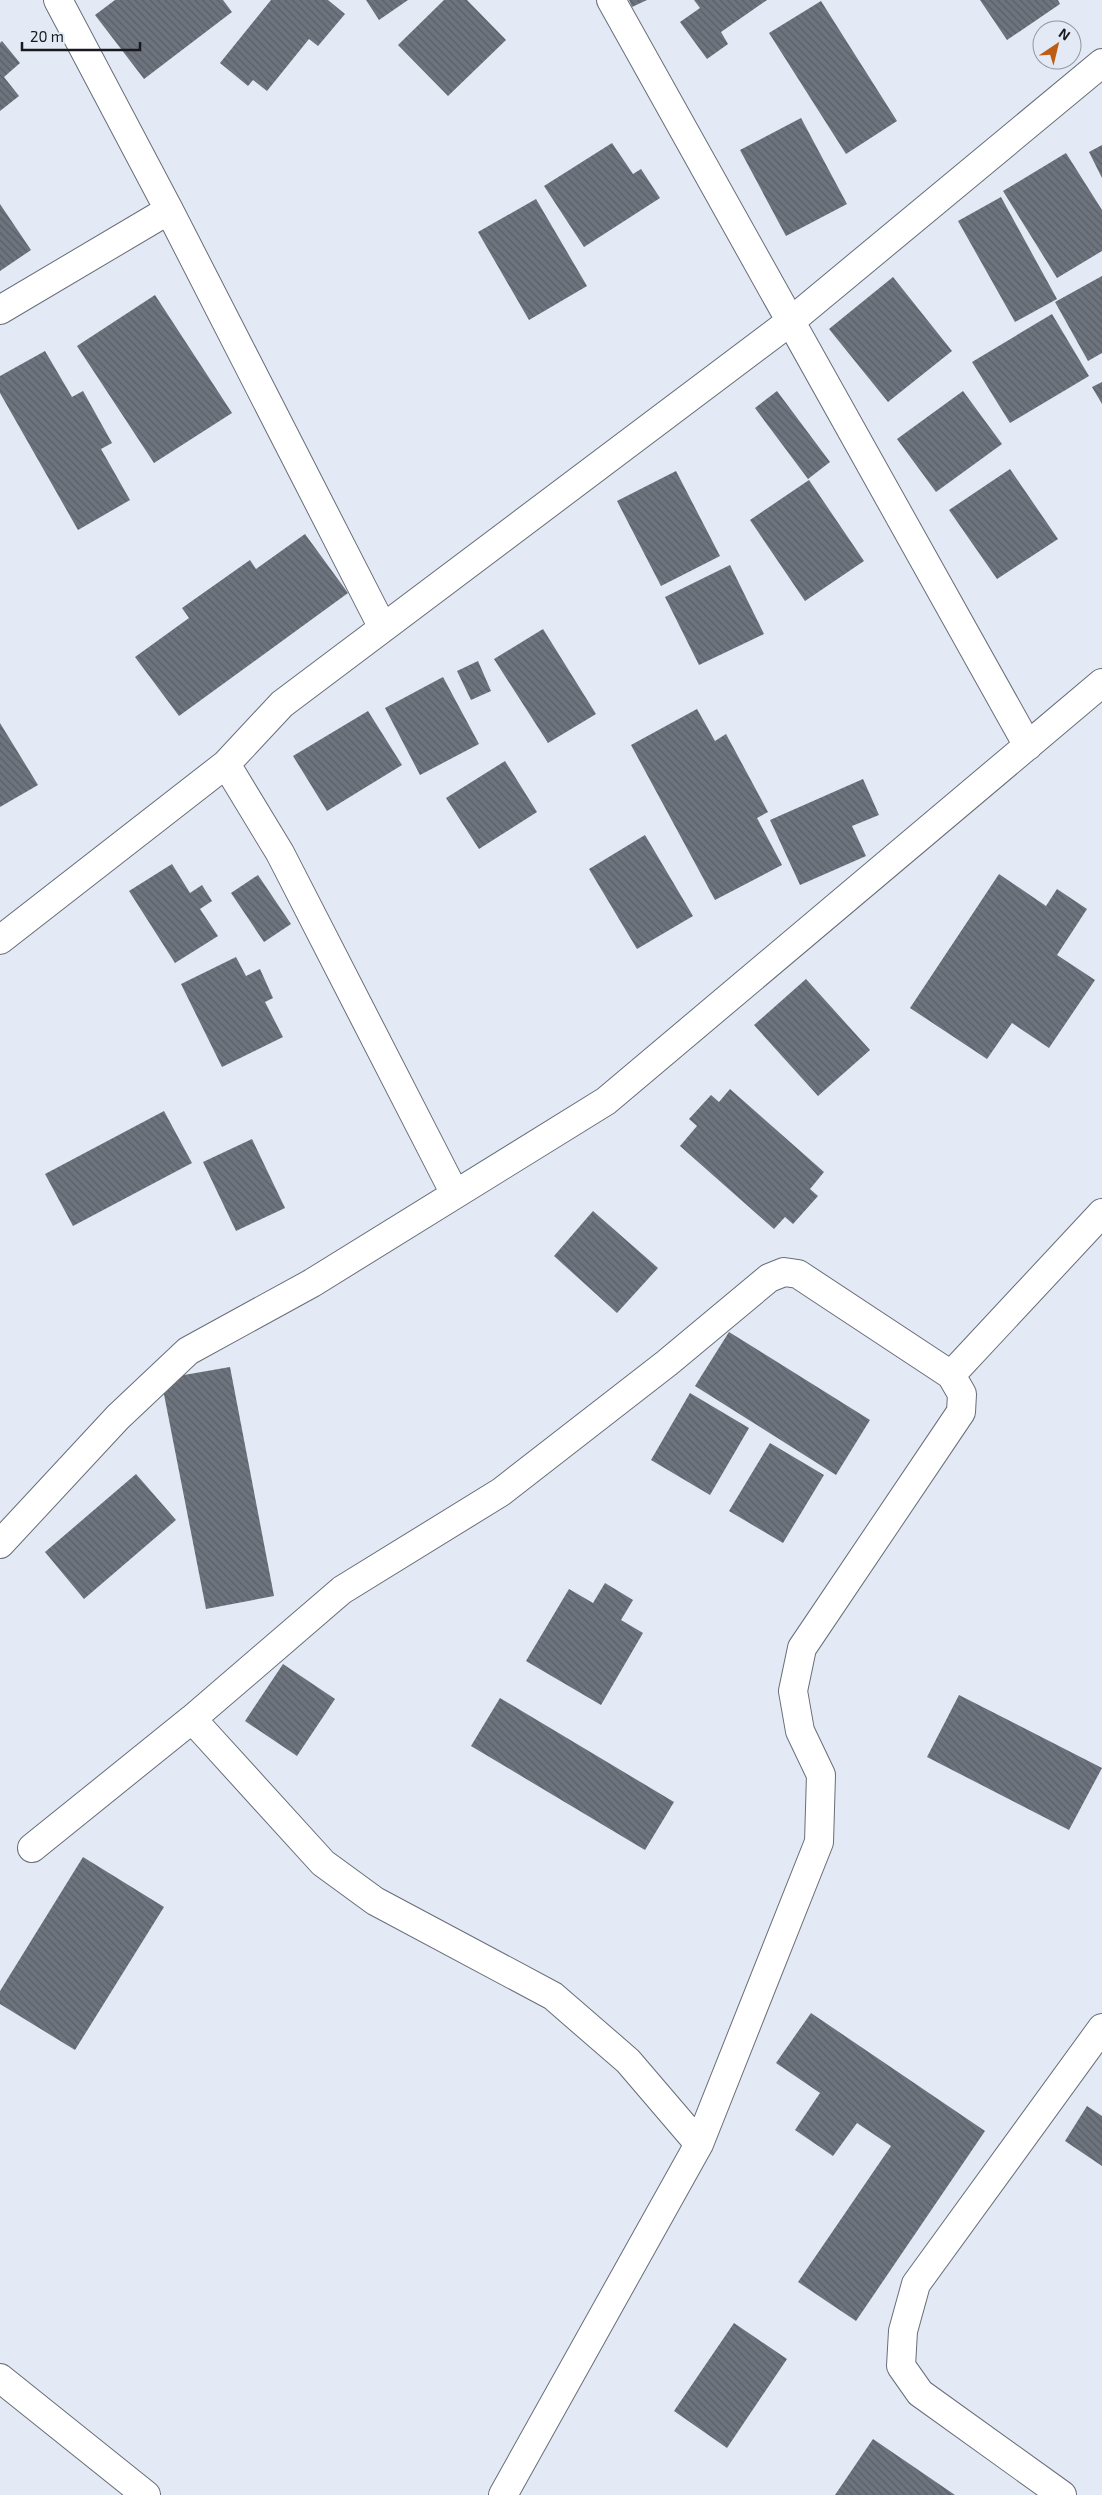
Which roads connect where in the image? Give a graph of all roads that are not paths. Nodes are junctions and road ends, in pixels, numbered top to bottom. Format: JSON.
{"nodes":[{"id":1,"x":58,"y":0,"type":"edge"},
{"id":2,"x":611,"y":0,"type":"edge"},
{"id":3,"x":1102,"y":63,"type":"edge"},
{"id":4,"x":169,"y":210,"type":"junction"},
{"id":5,"x":0,"y":310,"type":"edge"},
{"id":6,"x":791,"y":321,"type":"junction"},
{"id":7,"x":383,"y":628,"type":"junction"},
{"id":8,"x":1102,"y":683,"type":"edge"},
{"id":9,"x":1028,"y":746,"type":"junction"},
{"id":10,"x":226,"y":764,"type":"junction"},
{"id":11,"x":0,"y":940,"type":"edge"},
{"id":12,"x":455,"y":1194,"type":"junction"},
{"id":13,"x":1102,"y":1213,"type":"edge"},
{"id":14,"x":951,"y":1375,"type":"junction"},
{"id":15,"x":0,"y":1544,"type":"edge"},
{"id":16,"x":192,"y":1719,"type":"junction"},
{"id":17,"x":32,"y":1848,"type":"dead end"},
{"id":18,"x":1102,"y":2028,"type":"edge"},
{"id":19,"x":699,"y":2144,"type":"junction"},
{"id":20,"x":0,"y":2378,"type":"edge"},
{"id":21,"x":146,"y":2495,"type":"edge"},
{"id":22,"x":503,"y":2495,"type":"edge"},
{"id":23,"x":1062,"y":2495,"type":"edge"}],
"edges":[{"from":1,"to":4,"type":"street"},
{"from":2,"to":6,"type":"street"},
{"from":3,"to":6,"type":"street"},
{"from":4,"to":5,"type":"street"},
{"from":4,"to":7,"type":"street"},
{"from":6,"to":7,"type":"street"},
{"from":6,"to":9,"type":"street"},
{"from":7,"to":10,"type":"street"},
{"from":8,"to":9,"type":"street"},
{"from":9,"to":12,"type":"street"},
{"from":10,"to":11,"type":"street"},
{"from":10,"to":12,"type":"street"},
{"from":12,"to":15,"type":"street"},
{"from":13,"to":14,"type":"street"},
{"from":14,"to":16,"type":"street"},
{"from":14,"to":19,"type":"street"},
{"from":16,"to":17,"type":"street"},
{"from":16,"to":19,"type":"street"},
{"from":18,"to":23,"type":"street"},
{"from":19,"to":22,"type":"street"},
{"from":20,"to":21,"type":"street"}]}
